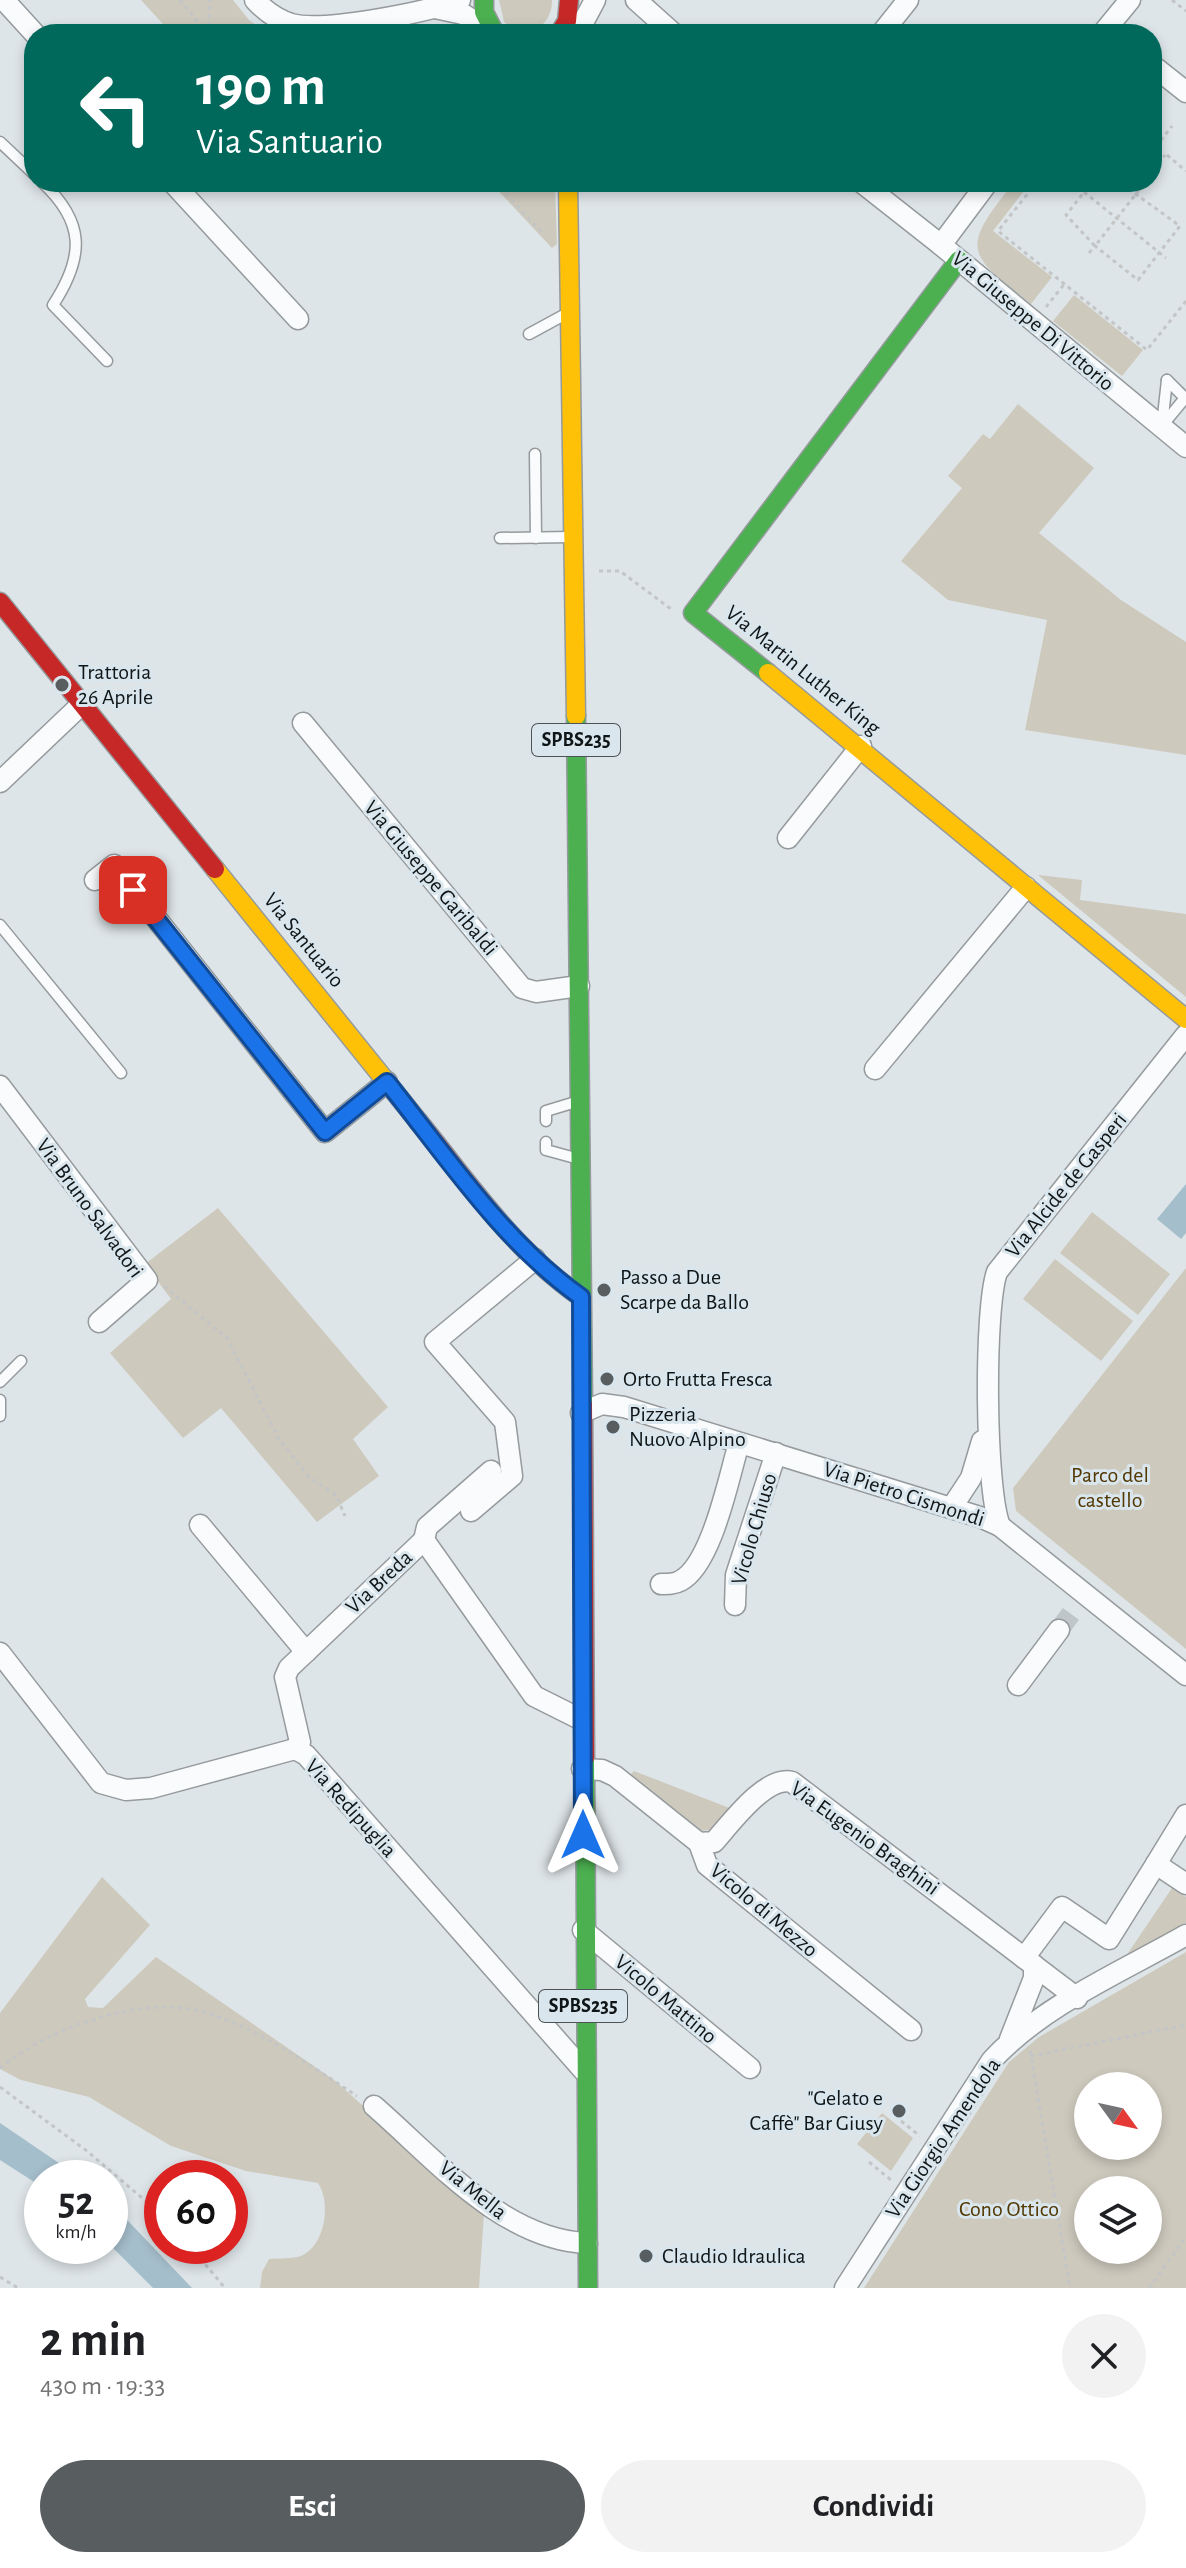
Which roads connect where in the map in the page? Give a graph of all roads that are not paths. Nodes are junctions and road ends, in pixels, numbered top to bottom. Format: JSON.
{"nodes":[{"id":1,"x":4,"y":0,"type":"edge"},
{"id":2,"x":255,"y":0,"type":"edge"},
{"id":3,"x":460,"y":0,"type":"edge"},
{"id":4,"x":484,"y":0,"type":"edge"},
{"id":5,"x":908,"y":0,"type":"edge"},
{"id":6,"x":1130,"y":0,"type":"edge"},
{"id":7,"x":638,"y":1,"type":"edge"},
{"id":8,"x":586,"y":2,"type":"edge"},
{"id":9,"x":435,"y":8,"type":"junction"},
{"id":10,"x":402,"y":13,"type":"junction"},
{"id":11,"x":26,"y":24,"type":"edge"},
{"id":12,"x":291,"y":24,"type":"edge"},
{"id":13,"x":334,"y":24,"type":"edge"},
{"id":14,"x":404,"y":24,"type":"edge"},
{"id":15,"x":479,"y":24,"type":"edge"},
{"id":16,"x":490,"y":24,"type":"edge"},
{"id":17,"x":565,"y":24,"type":"edge"},
{"id":18,"x":580,"y":24,"type":"edge"},
{"id":19,"x":663,"y":24,"type":"edge"},
{"id":20,"x":889,"y":24,"type":"edge"},
{"id":21,"x":1113,"y":24,"type":"edge"},
{"id":22,"x":1162,"y":73,"type":"edge"},
{"id":23,"x":1186,"y":92,"type":"edge"},
{"id":24,"x":0,"y":142,"type":"edge"},
{"id":25,"x":24,"y":165,"type":"edge"},
{"id":26,"x":53,"y":192,"type":"edge"},
{"id":27,"x":181,"y":192,"type":"edge"},
{"id":28,"x":568,"y":192,"type":"edge"},
{"id":29,"x":874,"y":192,"type":"edge"},
{"id":30,"x":981,"y":192,"type":"edge"},
{"id":31,"x":941,"y":245,"type":"junction"},
{"id":32,"x":959,"y":260,"type":"junction"},
{"id":33,"x":570,"y":312,"type":"junction"},
{"id":34,"x":298,"y":319,"type":"dead end"},
{"id":35,"x":529,"y":334,"type":"dead end"},
{"id":36,"x":107,"y":361,"type":"dead end"},
{"id":37,"x":1185,"y":398,"type":"edge"},
{"id":38,"x":1161,"y":427,"type":"junction"},
{"id":39,"x":1186,"y":447,"type":"edge"},
{"id":40,"x":535,"y":454,"type":"dead end"},
{"id":41,"x":573,"y":537,"type":"junction"},
{"id":42,"x":500,"y":538,"type":"dead end"},
{"id":43,"x":536,"y":538,"type":"junction"},
{"id":44,"x":0,"y":602,"type":"edge"},
{"id":45,"x":82,"y":704,"type":"junction"},
{"id":46,"x":303,"y":723,"type":"dead end"},
{"id":47,"x":861,"y":746,"type":"junction"},
{"id":48,"x":0,"y":782,"type":"edge"},
{"id":49,"x":788,"y":838,"type":"dead end"},
{"id":50,"x":95,"y":880,"type":"dead end"},
{"id":51,"x":1026,"y":887,"type":"junction"},
{"id":52,"x":0,"y":925,"type":"edge"},
{"id":53,"x":579,"y":986,"type":"junction"},
{"id":54,"x":1186,"y":1019,"type":"edge"},
{"id":55,"x":1186,"y":1035,"type":"edge"},
{"id":56,"x":875,"y":1069,"type":"dead end"},
{"id":57,"x":121,"y":1073,"type":"dead end"},
{"id":58,"x":387,"y":1082,"type":"junction"},
{"id":59,"x":0,"y":1086,"type":"edge"},
{"id":60,"x":581,"y":1100,"type":"junction"},
{"id":61,"x":546,"y":1121,"type":"dead end"},
{"id":62,"x":546,"y":1142,"type":"dead end"},
{"id":63,"x":581,"y":1160,"type":"junction"},
{"id":64,"x":535,"y":1259,"type":"junction"},
{"id":65,"x":581,"y":1297,"type":"junction"},
{"id":66,"x":99,"y":1322,"type":"dead end"},
{"id":67,"x":21,"y":1361,"type":"dead end"},
{"id":68,"x":0,"y":1382,"type":"edge"},
{"id":69,"x":0,"y":1400,"type":"edge"},
{"id":70,"x":990,"y":1402,"type":"junction"},
{"id":71,"x":581,"y":1413,"type":"junction"},
{"id":72,"x":0,"y":1416,"type":"edge"},
{"id":73,"x":739,"y":1443,"type":"junction"},
{"id":74,"x":776,"y":1453,"type":"junction"},
{"id":75,"x":491,"y":1471,"type":"dead end"},
{"id":76,"x":971,"y":1478,"type":"junction"},
{"id":77,"x":952,"y":1507,"type":"junction"},
{"id":78,"x":471,"y":1511,"type":"dead end"},
{"id":79,"x":980,"y":1517,"type":"junction"},
{"id":80,"x":200,"y":1525,"type":"dead end"},
{"id":81,"x":1000,"y":1526,"type":"junction"},
{"id":82,"x":424,"y":1540,"type":"junction"},
{"id":83,"x":661,"y":1584,"type":"dead end"},
{"id":84,"x":735,"y":1605,"type":"dead end"},
{"id":85,"x":1059,"y":1630,"type":"tunnel mouth"},
{"id":86,"x":306,"y":1652,"type":"junction"},
{"id":87,"x":0,"y":1653,"type":"edge"},
{"id":88,"x":1186,"y":1675,"type":"edge"},
{"id":89,"x":1018,"y":1685,"type":"dead end"},
{"id":90,"x":582,"y":1720,"type":"junction"},
{"id":91,"x":295,"y":1749,"type":"junction"},
{"id":92,"x":582,"y":1769,"type":"junction"},
{"id":93,"x":1186,"y":1815,"type":"edge"},
{"id":94,"x":699,"y":1843,"type":"junction"},
{"id":95,"x":1156,"y":1864,"type":"junction"},
{"id":96,"x":1186,"y":1884,"type":"edge"},
{"id":97,"x":583,"y":1930,"type":"junction"},
{"id":98,"x":1186,"y":1935,"type":"edge"},
{"id":99,"x":1029,"y":1961,"type":"junction"},
{"id":100,"x":1077,"y":1998,"type":"junction"},
{"id":101,"x":911,"y":2030,"type":"dead end"},
{"id":102,"x":1008,"y":2043,"type":"junction"},
{"id":103,"x":750,"y":2068,"type":"dead end"},
{"id":104,"x":584,"y":2071,"type":"junction"},
{"id":105,"x":374,"y":2106,"type":"road end"},
{"id":106,"x":587,"y":2243,"type":"junction"},
{"id":107,"x":588,"y":2288,"type":"edge"},
{"id":108,"x":845,"y":2288,"type":"edge"}],
"edges":[{"from":1,"to":11,"type":"street"},
{"from":2,"to":12,"type":"street"},
{"from":3,"to":9,"type":"street"},
{"from":4,"to":16,"type":"main road"},
{"from":5,"to":20,"type":"street"},
{"from":6,"to":21,"type":"street"},
{"from":7,"to":19,"type":"street"},
{"from":8,"to":17,"type":"main road"},
{"from":8,"to":18,"type":"street"},
{"from":9,"to":10,"type":"street"},
{"from":9,"to":15,"type":"street"},
{"from":10,"to":13,"type":"street"},
{"from":10,"to":14,"type":"lane"},
{"from":22,"to":23,"type":"street"},
{"from":24,"to":25,"type":"lane"},
{"from":26,"to":36,"type":"lane"},
{"from":27,"to":34,"type":"street"},
{"from":28,"to":33,"type":"main road","number":"SPBS235"},
{"from":29,"to":31,"type":"street"},
{"from":30,"to":31,"type":"street","name":"Via Giuseppe Di Vittorio"},
{"from":31,"to":32,"type":"street","name":"Via Giuseppe Di Vittorio"},
{"from":32,"to":38,"type":"street","name":"Via Giuseppe Di Vittorio"},
{"from":32,"to":47,"type":"main road","name":"Via Martin Luther King"},
{"from":33,"to":35,"type":"lane"},
{"from":33,"to":41,"type":"main road","number":"SPBS235"},
{"from":37,"to":38,"type":"lane"},
{"from":37,"to":38,"type":"lane"},
{"from":38,"to":39,"type":"street","name":"Via Giuseppe Di Vittorio"},
{"from":40,"to":43,"type":"lane"},
{"from":41,"to":43,"type":"lane"},
{"from":41,"to":53,"type":"main road","number":"SPBS235"},
{"from":42,"to":43,"type":"lane"},
{"from":44,"to":45,"type":"main road","name":"Via Santuario"},
{"from":45,"to":48,"type":"street"},
{"from":45,"to":58,"type":"main road","name":"Via Santuario"},
{"from":46,"to":53,"type":"street","name":"Via Giuseppe Garibaldi"},
{"from":47,"to":49,"type":"street"},
{"from":47,"to":51,"type":"main road","name":"Via Martin Luther King"},
{"from":50,"to":58,"type":"street"},
{"from":51,"to":54,"type":"main road","name":"Via Martin Luther King"},
{"from":51,"to":56,"type":"street"},
{"from":52,"to":57,"type":"lane"},
{"from":53,"to":60,"type":"main road","number":"SPBS235"},
{"from":55,"to":70,"type":"street","name":"Via Alcide de Gasperi"},
{"from":58,"to":64,"type":"main road","name":"Via Santuario"},
{"from":59,"to":66,"type":"street","name":"Via Bruno Salvadori"},
{"from":60,"to":61,"type":"lane"},
{"from":60,"to":63,"type":"main road","number":"SPBS235"},
{"from":62,"to":63,"type":"lane"},
{"from":63,"to":65,"type":"main road","number":"SPBS235"},
{"from":64,"to":65,"type":"main road","name":"Via Santuario"},
{"from":64,"to":78,"type":"street"},
{"from":65,"to":71,"type":"main road","number":"SPBS235"},
{"from":67,"to":68,"type":"lane"},
{"from":69,"to":72,"type":"lane"},
{"from":70,"to":76,"type":"street","name":"Via Alcide de Gasperi"},
{"from":70,"to":81,"type":"street","name":"Via Alcide de Gasperi"},
{"from":71,"to":73,"type":"street","name":"Via Pietro Cismondi"},
{"from":71,"to":90,"type":"main road","number":"SPBS235"},
{"from":73,"to":74,"type":"street","name":"Via Pietro Cismondi"},
{"from":73,"to":83,"type":"street"},
{"from":74,"to":77,"type":"street","name":"Via Pietro Cismondi"},
{"from":74,"to":84,"type":"street","name":"Vicolo Chiuso"},
{"from":75,"to":82,"type":"street"},
{"from":76,"to":77,"type":"street","name":"Via Alcide de Gasperi"},
{"from":76,"to":79,"type":"street","name":"Via Alcide de Gasperi"},
{"from":77,"to":79,"type":"street","name":"Via Pietro Cismondi"},
{"from":79,"to":81,"type":"street","name":"Via Pietro Cismondi"},
{"from":80,"to":86,"type":"street"},
{"from":81,"to":88,"type":"street","name":"Via Pietro Cismondi"},
{"from":82,"to":86,"type":"street","name":"Via Breda"},
{"from":82,"to":90,"type":"street","name":"Via Breda"},
{"from":85,"to":89,"type":"street"},
{"from":86,"to":91,"type":"street","name":"Via Breda"},
{"from":87,"to":91,"type":"street","name":"Via Redipuglia"},
{"from":90,"to":92,"type":"main road","number":"SPBS235"},
{"from":91,"to":104,"type":"street","name":"Via Redipuglia"},
{"from":92,"to":94,"type":"street","name":"Vicolo di Mezzo"},
{"from":92,"to":97,"type":"main road","number":"SPBS235"},
{"from":93,"to":95,"type":"street"},
{"from":94,"to":99,"type":"street","name":"Via Eugenio Braghini"},
{"from":94,"to":101,"type":"street","name":"Vicolo di Mezzo"},
{"from":95,"to":96,"type":"street"},
{"from":95,"to":99,"type":"street"},
{"from":97,"to":103,"type":"street","name":"Vicolo Mattino"},
{"from":97,"to":104,"type":"main road","number":"SPBS235"},
{"from":98,"to":100,"type":"street","name":"Via Giorgio Amendola"},
{"from":99,"to":100,"type":"street","name":"Via Eugenio Braghini"},
{"from":99,"to":102,"type":"street"},
{"from":100,"to":102,"type":"street","name":"Via Giorgio Amendola"},
{"from":102,"to":108,"type":"street","name":"Via Giorgio Amendola"},
{"from":104,"to":106,"type":"main road","number":"SPBS235"},
{"from":105,"to":106,"type":"street","name":"Via Mella"},
{"from":106,"to":107,"type":"main road","number":"SPBS235"}]}
